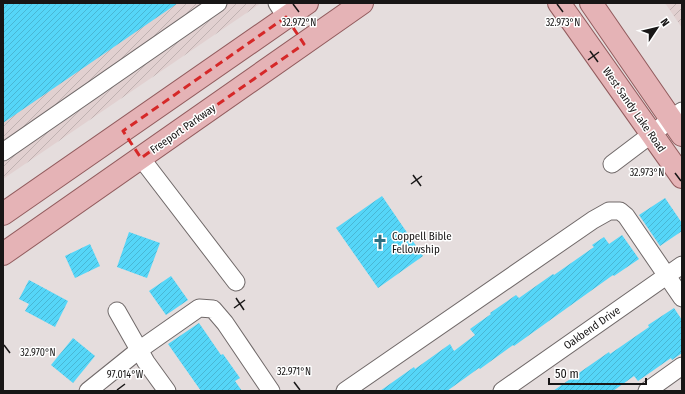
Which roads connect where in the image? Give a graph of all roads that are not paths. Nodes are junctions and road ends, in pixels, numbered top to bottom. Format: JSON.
{"nodes":[{"id":1,"x":218,"y":3,"type":"edge"},
{"id":2,"x":307,"y":3,"type":"edge"},
{"id":3,"x":362,"y":3,"type":"edge"},
{"id":4,"x":559,"y":3,"type":"edge"},
{"id":5,"x":591,"y":3,"type":"edge"},
{"id":6,"x":282,"y":10,"type":"edge"},
{"id":7,"x":304,"y":44,"type":"junction"},
{"id":8,"x":678,"y":121,"type":"edge"},
{"id":9,"x":122,"y":131,"type":"junction"},
{"id":10,"x":651,"y":134,"type":"junction"},
{"id":11,"x":3,"y":152,"type":"edge"},
{"id":12,"x":141,"y":158,"type":"junction"},
{"id":13,"x":612,"y":164,"type":"dead end"},
{"id":14,"x":682,"y":177,"type":"edge"},
{"id":15,"x":3,"y":214,"type":"edge"},
{"id":16,"x":3,"y":254,"type":"edge"},
{"id":17,"x":682,"y":265,"type":"edge"},
{"id":18,"x":667,"y":276,"type":"junction"},
{"id":19,"x":236,"y":282,"type":"dead end"},
{"id":20,"x":682,"y":298,"type":"edge"},
{"id":21,"x":117,"y":311,"type":"dead end"},
{"id":22,"x":139,"y":350,"type":"junction"},
{"id":23,"x":682,"y":366,"type":"edge"},
{"id":24,"x":88,"y":391,"type":"edge"},
{"id":25,"x":166,"y":391,"type":"edge"},
{"id":26,"x":271,"y":391,"type":"edge"},
{"id":27,"x":345,"y":391,"type":"edge"},
{"id":28,"x":502,"y":391,"type":"edge"},
{"id":29,"x":647,"y":391,"type":"edge"}],
"edges":[{"from":1,"to":11,"type":"street"},
{"from":2,"to":6,"type":"main road"},
{"from":3,"to":7,"type":"main road","name":"Freeport Parkway"},
{"from":4,"to":10,"type":"main road","name":"West Sandy Lake Road"},
{"from":5,"to":8,"type":"main road"},
{"from":6,"to":7,"type":"main road"},
{"from":6,"to":9,"type":"main road"},
{"from":7,"to":12,"type":"main road","name":"Freeport Parkway"},
{"from":8,"to":10,"type":"street"},
{"from":9,"to":12,"type":"main road"},
{"from":9,"to":15,"type":"main road"},
{"from":10,"to":13,"type":"street"},
{"from":10,"to":14,"type":"main road","name":"West Sandy Lake Road"},
{"from":12,"to":16,"type":"main road","name":"Freeport Parkway"},
{"from":12,"to":19,"type":"street"},
{"from":17,"to":18,"type":"street","name":"Oakbend Drive"},
{"from":18,"to":20,"type":"street"},
{"from":18,"to":27,"type":"street"},
{"from":18,"to":28,"type":"street","name":"Oakbend Drive"},
{"from":21,"to":22,"type":"street"},
{"from":22,"to":24,"type":"street"},
{"from":22,"to":25,"type":"street"},
{"from":22,"to":26,"type":"street"},
{"from":23,"to":29,"type":"street"}]}
